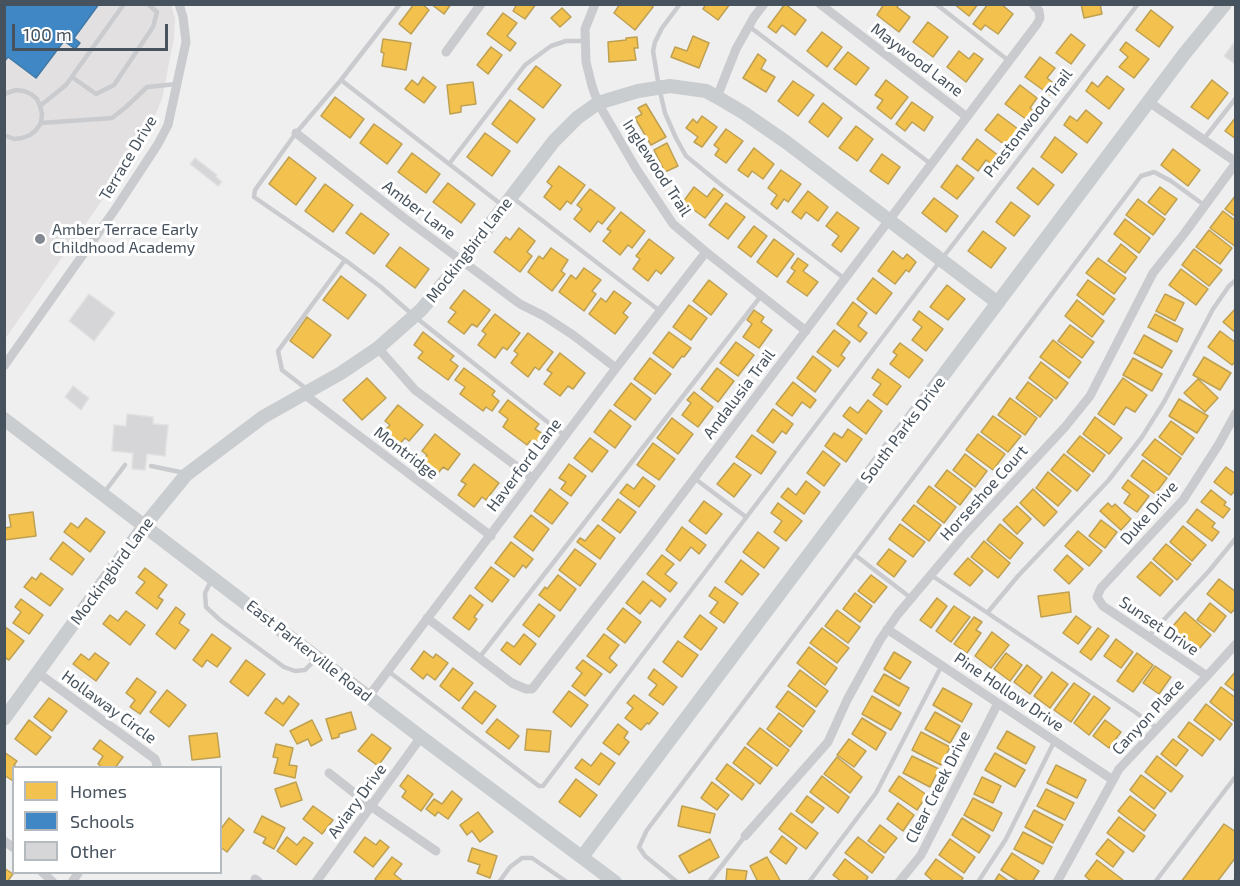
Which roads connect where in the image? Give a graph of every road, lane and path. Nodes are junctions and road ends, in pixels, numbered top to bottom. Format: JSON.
{"nodes":[{"id":1,"x":124,"y":4,"type":"edge"},
{"id":2,"x":148,"y":4,"type":"edge"},
{"id":3,"x":178,"y":4,"type":"edge"},
{"id":4,"x":400,"y":4,"type":"edge"},
{"id":5,"x":480,"y":4,"type":"edge"},
{"id":6,"x":680,"y":4,"type":"edge"},
{"id":7,"x":764,"y":4,"type":"edge"},
{"id":8,"x":820,"y":4,"type":"edge"},
{"id":9,"x":936,"y":4,"type":"edge"},
{"id":10,"x":1138,"y":4,"type":"edge"},
{"id":11,"x":1225,"y":4,"type":"edge"},
{"id":12,"x":592,"y":6,"type":"edge"},
{"id":13,"x":1036,"y":8,"type":"edge"},
{"id":14,"x":750,"y":27,"type":"junction"},
{"id":15,"x":585,"y":41,"type":"junction"},
{"id":16,"x":446,"y":52,"type":"dead end"},
{"id":17,"x":1009,"y":61,"type":"junction"},
{"id":18,"x":72,"y":77,"type":"junction"},
{"id":19,"x":341,"y":80,"type":"junction"},
{"id":20,"x":177,"y":84,"type":"junction"},
{"id":21,"x":659,"y":87,"type":"junction"},
{"id":22,"x":4,"y":94,"type":"edge"},
{"id":23,"x":717,"y":97,"type":"junction"},
{"id":24,"x":1236,"y":98,"type":"edge"},
{"id":25,"x":1149,"y":102,"type":"junction"},
{"id":26,"x":598,"y":104,"type":"junction"},
{"id":27,"x":40,"y":106,"type":"junction"},
{"id":28,"x":967,"y":117,"type":"junction"},
{"id":29,"x":40,"y":123,"type":"junction"},
{"id":30,"x":296,"y":133,"type":"junction"},
{"id":31,"x":4,"y":135,"type":"edge"},
{"id":32,"x":1203,"y":140,"type":"junction"},
{"id":33,"x":1236,"y":163,"type":"edge"},
{"id":34,"x":449,"y":164,"type":"junction"},
{"id":35,"x":931,"y":164,"type":"junction"},
{"id":36,"x":507,"y":202,"type":"junction"},
{"id":37,"x":1205,"y":206,"type":"junction"},
{"id":38,"x":888,"y":220,"type":"junction"},
{"id":39,"x":706,"y":252,"type":"junction"},
{"id":40,"x":345,"y":260,"type":"junction"},
{"id":41,"x":941,"y":260,"type":"junction"},
{"id":42,"x":462,"y":261,"type":"junction"},
{"id":43,"x":844,"y":279,"type":"junction"},
{"id":44,"x":1236,"y":280,"type":"edge"},
{"id":45,"x":761,"y":296,"type":"junction"},
{"id":46,"x":998,"y":303,"type":"junction"},
{"id":47,"x":660,"y":311,"type":"junction"},
{"id":48,"x":414,"y":316,"type":"junction"},
{"id":49,"x":806,"y":331,"type":"junction"},
{"id":50,"x":378,"y":348,"type":"junction"},
{"id":51,"x":4,"y":366,"type":"edge"},
{"id":52,"x":616,"y":368,"type":"junction"},
{"id":53,"x":306,"y":392,"type":"junction"},
{"id":54,"x":1236,"y":413,"type":"edge"},
{"id":55,"x":4,"y":418,"type":"edge"},
{"id":56,"x":564,"y":436,"type":"junction"},
{"id":57,"x":125,"y":465,"type":"dead end"},
{"id":58,"x":151,"y":466,"type":"dead end"},
{"id":59,"x":187,"y":474,"type":"junction"},
{"id":60,"x":532,"y":478,"type":"junction"},
{"id":61,"x":694,"y":478,"type":"junction"},
{"id":62,"x":103,"y":494,"type":"junction"},
{"id":63,"x":746,"y":517,"type":"junction"},
{"id":64,"x":144,"y":526,"type":"junction"},
{"id":65,"x":490,"y":536,"type":"junction"},
{"id":66,"x":1236,"y":538,"type":"edge"},
{"id":67,"x":855,"y":555,"type":"junction"},
{"id":68,"x":931,"y":574,"type":"junction"},
{"id":69,"x":213,"y":577,"type":"junction"},
{"id":70,"x":1096,"y":597,"type":"joint"},
{"id":71,"x":911,"y":598,"type":"junction"},
{"id":72,"x":988,"y":612,"type":"junction"},
{"id":73,"x":427,"y":618,"type":"junction"},
{"id":74,"x":887,"y":629,"type":"junction"},
{"id":75,"x":1148,"y":637,"type":"junction"},
{"id":76,"x":1236,"y":644,"type":"edge"},
{"id":77,"x":318,"y":657,"type":"junction"},
{"id":78,"x":479,"y":658,"type":"junction"},
{"id":79,"x":942,"y":665,"type":"junction"},
{"id":80,"x":388,"y":670,"type":"junction"},
{"id":81,"x":38,"y":674,"type":"junction"},
{"id":82,"x":1207,"y":676,"type":"junction"},
{"id":83,"x":369,"y":696,"type":"junction"},
{"id":84,"x":998,"y":703,"type":"junction"},
{"id":85,"x":4,"y":719,"type":"edge"},
{"id":86,"x":1157,"y":729,"type":"junction"},
{"id":87,"x":421,"y":737,"type":"junction"},
{"id":88,"x":1054,"y":741,"type":"junction"},
{"id":89,"x":157,"y":766,"type":"edge"},
{"id":90,"x":329,"y":773,"type":"dead end"},
{"id":91,"x":1236,"y":776,"type":"edge"},
{"id":92,"x":1113,"y":780,"type":"junction"},
{"id":93,"x":372,"y":807,"type":"junction"},
{"id":94,"x":745,"y":836,"type":"joint"},
{"id":95,"x":436,"y":851,"type":"dead end"},
{"id":96,"x":582,"y":857,"type":"junction"},
{"id":97,"x":316,"y":882,"type":"edge"},
{"id":98,"x":499,"y":882,"type":"edge"},
{"id":99,"x":567,"y":882,"type":"edge"},
{"id":100,"x":615,"y":882,"type":"edge"},
{"id":101,"x":677,"y":882,"type":"edge"},
{"id":102,"x":709,"y":882,"type":"edge"},
{"id":103,"x":809,"y":882,"type":"edge"},
{"id":104,"x":899,"y":882,"type":"edge"},
{"id":105,"x":978,"y":882,"type":"edge"},
{"id":106,"x":1058,"y":882,"type":"edge"},
{"id":107,"x":1155,"y":882,"type":"edge"}],
"edges":[{"from":1,"to":18,"type":"lane"},
{"from":2,"to":18,"type":"lane"},
{"from":3,"to":20,"type":"street","name":"Terrace Drive"},
{"from":4,"to":19,"type":"lane"},
{"from":5,"to":16,"type":"street"},
{"from":6,"to":21,"type":"lane"},
{"from":7,"to":14,"type":"street"},
{"from":8,"to":28,"type":"street","name":"Maywood Lane"},
{"from":9,"to":17,"type":"lane"},
{"from":10,"to":41,"type":"lane","name":"Prestonwood Trail"},
{"from":11,"to":25,"type":"street","name":"South Parks Drive"},
{"from":12,"to":15,"type":"street","name":"Inglewood Trail"},
{"from":13,"to":17,"type":"street","name":"Andalusia Trail"},
{"from":14,"to":23,"type":"street"},
{"from":14,"to":35,"type":"lane"},
{"from":15,"to":26,"type":"street","name":"Inglewood Trail"},
{"from":15,"to":34,"type":"lane"},
{"from":17,"to":28,"type":"street","name":"Andalusia Trail"},
{"from":18,"to":27,"type":"lane"},
{"from":19,"to":30,"type":"lane"},
{"from":19,"to":34,"type":"lane"},
{"from":20,"to":29,"type":"lane"},
{"from":20,"to":51,"type":"street","name":"Terrace Drive"},
{"from":21,"to":23,"type":"street","name":"Mockingbird Lane"},
{"from":21,"to":26,"type":"street","name":"Mockingbird Lane"},
{"from":21,"to":43,"type":"lane"},
{"from":22,"to":27,"type":"lane"},
{"from":23,"to":38,"type":"street","name":"Mockingbird Lane"},
{"from":24,"to":32,"type":"lane"},
{"from":25,"to":32,"type":"street"},
{"from":25,"to":46,"type":"street","name":"South Parks Drive"},
{"from":26,"to":36,"type":"street","name":"Mockingbird Lane"},
{"from":26,"to":39,"type":"street","name":"Inglewood Trail"},
{"from":27,"to":29,"type":"lane"},
{"from":28,"to":35,"type":"street","name":"Andalusia Trail"},
{"from":29,"to":31,"type":"lane"},
{"from":30,"to":40,"type":"lane"},
{"from":30,"to":42,"type":"street","name":"Amber Lane"},
{"from":32,"to":33,"type":"street"},
{"from":33,"to":37,"type":"street","name":"Horseshoe Court"},
{"from":34,"to":36,"type":"lane"},
{"from":35,"to":38,"type":"street","name":"Andalusia Trail"},
{"from":36,"to":42,"type":"street","name":"Mockingbird Lane"},
{"from":36,"to":47,"type":"lane"},
{"from":37,"to":67,"type":"lane"},
{"from":37,"to":68,"type":"street","name":"Horseshoe Court"},
{"from":38,"to":41,"type":"street","name":"Mockingbird Lane"},
{"from":38,"to":43,"type":"street","name":"Andalusia Trail"},
{"from":39,"to":45,"type":"street","name":"Inglewood Trail"},
{"from":39,"to":47,"type":"street","name":"Haverford Lane"},
{"from":40,"to":48,"type":"lane"},
{"from":40,"to":53,"type":"lane"},
{"from":41,"to":46,"type":"street","name":"Mockingbird Lane"},
{"from":41,"to":63,"type":"lane","name":"Prestonwood Trail"},
{"from":42,"to":48,"type":"street","name":"Mockingbird Lane"},
{"from":42,"to":52,"type":"street","name":"Amber Lane"},
{"from":43,"to":49,"type":"street","name":"Andalusia Trail"},
{"from":44,"to":72,"type":"lane"},
{"from":45,"to":49,"type":"street","name":"Inglewood Trail"},
{"from":45,"to":78,"type":"lane"},
{"from":46,"to":96,"type":"street","name":"South Parks Drive"},
{"from":47,"to":52,"type":"street","name":"Haverford Lane"},
{"from":48,"to":50,"type":"street","name":"Mockingbird Lane"},
{"from":48,"to":56,"type":"lane"},
{"from":49,"to":61,"type":"street","name":"Andalusia Trail"},
{"from":50,"to":53,"type":"street","name":"Mockingbird Lane"},
{"from":50,"to":60,"type":"street"},
{"from":52,"to":56,"type":"street","name":"Haverford Lane"},
{"from":53,"to":59,"type":"street","name":"Mockingbird Lane"},
{"from":53,"to":65,"type":"street","name":"Montridge"},
{"from":54,"to":70,"type":"street","name":"Duke Drive"},
{"from":55,"to":62,"type":"street","name":"East Parkerville Road"},
{"from":56,"to":60,"type":"street","name":"Haverford Lane"},
{"from":57,"to":62,"type":"lane"},
{"from":58,"to":59,"type":"lane"},
{"from":59,"to":64,"type":"street","name":"Mockingbird Lane"},
{"from":60,"to":65,"type":"street","name":"Haverford Lane"},
{"from":61,"to":63,"type":"lane"},
{"from":61,"to":78,"type":"street","name":"Andalusia Trail"},
{"from":62,"to":64,"type":"street","name":"East Parkerville Road"},
{"from":63,"to":80,"type":"lane","name":"Prestonwood Trail"},
{"from":64,"to":69,"type":"street","name":"East Parkerville Road"},
{"from":64,"to":81,"type":"street","name":"Mockingbird Lane"},
{"from":65,"to":73,"type":"street","name":"Haverford Lane"},
{"from":66,"to":75,"type":"lane"},
{"from":67,"to":71,"type":"lane"},
{"from":67,"to":101,"type":"lane"},
{"from":68,"to":71,"type":"street","name":"Horseshoe Court"},
{"from":68,"to":72,"type":"lane"},
{"from":69,"to":77,"type":"street","name":"East Parkerville Road"},
{"from":69,"to":77,"type":"lane"},
{"from":70,"to":75,"type":"street","name":"Sunset Drive"},
{"from":71,"to":74,"type":"street","name":"Horseshoe Court"},
{"from":72,"to":86,"type":"lane"},
{"from":73,"to":78,"type":"street","name":"Andalusia Trail"},
{"from":73,"to":80,"type":"street","name":"Haverford Lane"},
{"from":74,"to":79,"type":"street","name":"Pine Hollow Drive"},
{"from":74,"to":94,"type":"street","name":"Horseshoe Court"},
{"from":75,"to":82,"type":"street","name":"Sunset Drive"},
{"from":76,"to":82,"type":"street","name":"Canyon Place"},
{"from":77,"to":83,"type":"street","name":"East Parkerville Road"},
{"from":79,"to":84,"type":"street","name":"Pine Hollow Drive"},
{"from":79,"to":103,"type":"lane"},
{"from":80,"to":83,"type":"street","name":"Haverford Lane"},
{"from":81,"to":85,"type":"street","name":"Mockingbird Lane"},
{"from":81,"to":89,"type":"street","name":"Hollaway Circle"},
{"from":82,"to":86,"type":"street","name":"Canyon Place"},
{"from":83,"to":87,"type":"street","name":"East Parkerville Road"},
{"from":84,"to":88,"type":"street","name":"Pine Hollow Drive"},
{"from":84,"to":104,"type":"street","name":"Clear Creek Drive"},
{"from":86,"to":92,"type":"street","name":"Canyon Place"},
{"from":87,"to":93,"type":"street","name":"Aviary Drive"},
{"from":87,"to":96,"type":"street","name":"East Parkerville Road"},
{"from":88,"to":92,"type":"street","name":"Pine Hollow Drive"},
{"from":88,"to":105,"type":"lane"},
{"from":90,"to":93,"type":"street"},
{"from":91,"to":107,"type":"lane"},
{"from":92,"to":106,"type":"street","name":"Canyon Place"},
{"from":93,"to":95,"type":"street"},
{"from":93,"to":97,"type":"street","name":"Aviary Drive"},
{"from":94,"to":102,"type":"lane"},
{"from":96,"to":100,"type":"street","name":"East Parkerville Road"},
{"from":98,"to":99,"type":"lane"}]}
